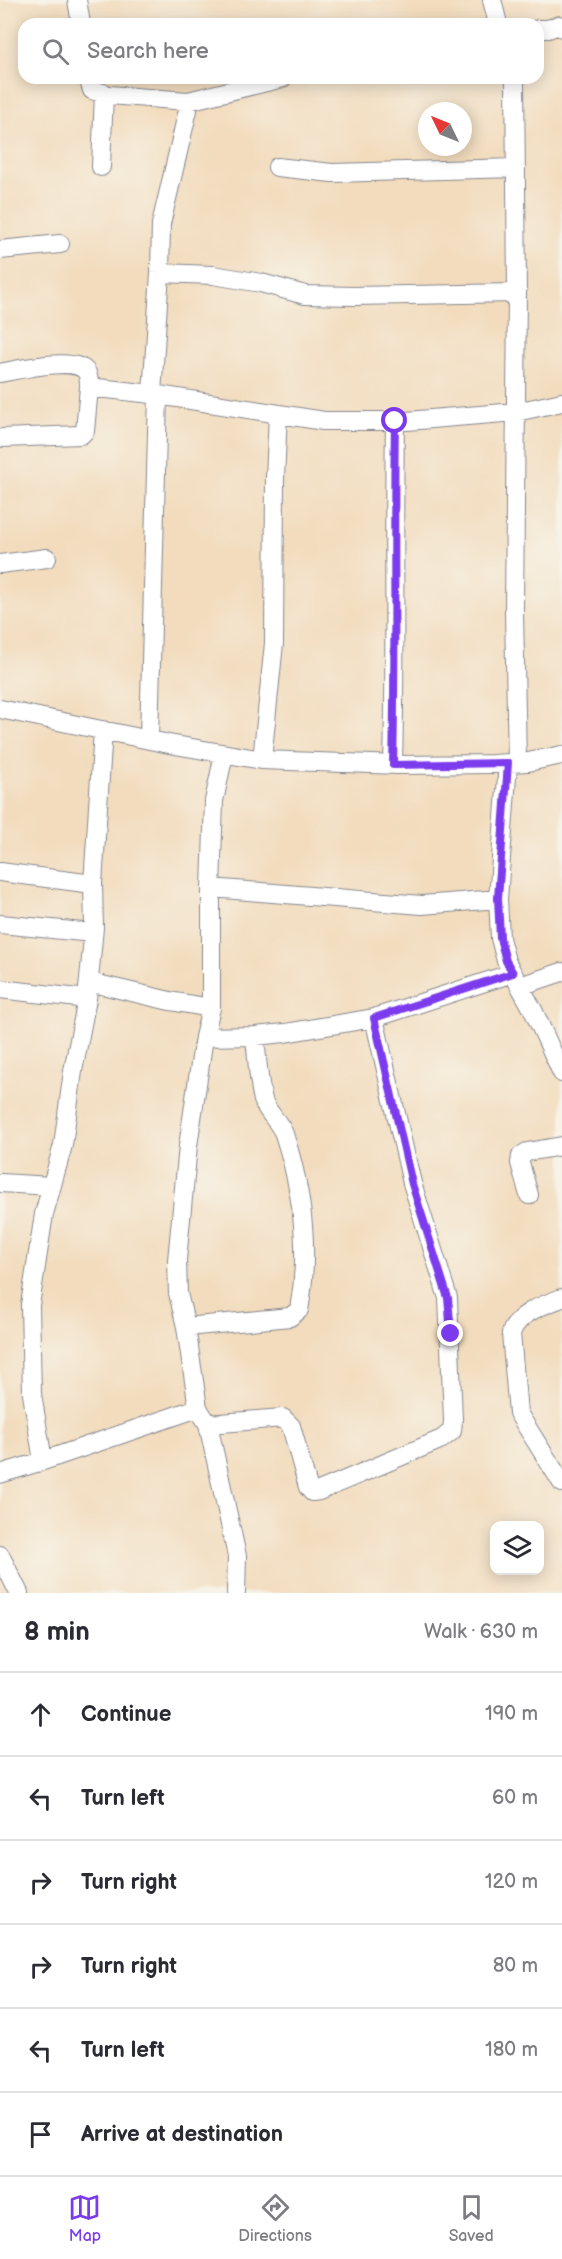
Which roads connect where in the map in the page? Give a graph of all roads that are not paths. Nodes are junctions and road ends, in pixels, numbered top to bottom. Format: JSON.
{"nodes":[{"id":1,"x":77,"y":0,"type":"edge"},
{"id":2,"x":492,"y":0,"type":"edge"},
{"id":3,"x":80,"y":18,"type":"edge"},
{"id":4,"x":496,"y":18,"type":"edge"},
{"id":5,"x":561,"y":25,"type":"edge"},
{"id":6,"x":544,"y":28,"type":"edge"},
{"id":7,"x":90,"y":84,"type":"edge"},
{"id":8,"x":229,"y":84,"type":"edge"},
{"id":9,"x":514,"y":84,"type":"edge"},
{"id":10,"x":104,"y":93,"type":"junction"},
{"id":11,"x":188,"y":101,"type":"junction"},
{"id":12,"x":100,"y":167,"type":"dead end"},
{"id":13,"x":277,"y":167,"type":"dead end"},
{"id":14,"x":516,"y":168,"type":"junction"},
{"id":15,"x":60,"y":244,"type":"dead end"},
{"id":16,"x":0,"y":250,"type":"edge"},
{"id":17,"x":160,"y":273,"type":"junction"},
{"id":18,"x":517,"y":293,"type":"junction"},
{"id":19,"x":0,"y":373,"type":"edge"},
{"id":20,"x":89,"y":387,"type":"junction"},
{"id":21,"x":155,"y":394,"type":"junction"},
{"id":22,"x":562,"y":402,"type":"edge"},
{"id":23,"x":516,"y":412,"type":"junction"},
{"id":24,"x":278,"y":414,"type":"junction"},
{"id":25,"x":395,"y":421,"type":"junction"},
{"id":26,"x":2,"y":438,"type":"dead end"},
{"id":27,"x":47,"y":558,"type":"dead end"},
{"id":28,"x":0,"y":564,"type":"edge"},
{"id":29,"x":0,"y":709,"type":"edge"},
{"id":30,"x":104,"y":730,"type":"junction"},
{"id":31,"x":149,"y":739,"type":"junction"},
{"id":32,"x":224,"y":754,"type":"junction"},
{"id":33,"x":562,"y":754,"type":"edge"},
{"id":34,"x":262,"y":760,"type":"junction"},
{"id":35,"x":512,"y":763,"type":"junction"},
{"id":36,"x":393,"y":765,"type":"junction"},
{"id":37,"x":0,"y":872,"type":"edge"},
{"id":38,"x":93,"y":884,"type":"junction"},
{"id":39,"x":211,"y":888,"type":"junction"},
{"id":40,"x":498,"y":898,"type":"junction"},
{"id":41,"x":0,"y":924,"type":"edge"},
{"id":42,"x":93,"y":933,"type":"junction"},
{"id":43,"x":562,"y":972,"type":"edge"},
{"id":44,"x":517,"y":980,"type":"junction"},
{"id":45,"x":0,"y":989,"type":"edge"},
{"id":46,"x":88,"y":991,"type":"junction"},
{"id":47,"x":211,"y":1008,"type":"junction"},
{"id":48,"x":374,"y":1018,"type":"junction"},
{"id":49,"x":255,"y":1036,"type":"junction"},
{"id":50,"x":204,"y":1037,"type":"junction"},
{"id":51,"x":562,"y":1073,"type":"edge"},
{"id":52,"x":562,"y":1146,"type":"edge"},
{"id":53,"x":0,"y":1183,"type":"edge"},
{"id":54,"x":52,"y":1186,"type":"junction"},
{"id":55,"x":529,"y":1195,"type":"dead end"},
{"id":56,"x":562,"y":1298,"type":"edge"},
{"id":57,"x":186,"y":1327,"type":"junction"},
{"id":58,"x":198,"y":1408,"type":"junction"},
{"id":59,"x":208,"y":1424,"type":"junction"},
{"id":60,"x":42,"y":1461,"type":"junction"},
{"id":61,"x":0,"y":1474,"type":"edge"},
{"id":62,"x":562,"y":1483,"type":"edge"},
{"id":63,"x":0,"y":1555,"type":"edge"},
{"id":64,"x":19,"y":1593,"type":"edge"},
{"id":65,"x":236,"y":1593,"type":"edge"}],
"edges":[{"from":1,"to":3,"type":"street"},
{"from":2,"to":4,"type":"street"},
{"from":5,"to":6,"type":"street"},
{"from":7,"to":10,"type":"street"},
{"from":8,"to":11,"type":"street"},
{"from":9,"to":14,"type":"street"},
{"from":10,"to":11,"type":"street"},
{"from":10,"to":12,"type":"street"},
{"from":11,"to":17,"type":"street"},
{"from":13,"to":14,"type":"street"},
{"from":14,"to":18,"type":"street"},
{"from":15,"to":16,"type":"street"},
{"from":17,"to":18,"type":"street"},
{"from":17,"to":21,"type":"street"},
{"from":18,"to":23,"type":"street"},
{"from":19,"to":20,"type":"street"},
{"from":20,"to":21,"type":"street"},
{"from":20,"to":26,"type":"street"},
{"from":21,"to":24,"type":"street"},
{"from":21,"to":31,"type":"street"},
{"from":22,"to":23,"type":"street"},
{"from":23,"to":25,"type":"street"},
{"from":23,"to":35,"type":"street"},
{"from":24,"to":25,"type":"street"},
{"from":24,"to":34,"type":"street"},
{"from":25,"to":36,"type":"street"},
{"from":27,"to":28,"type":"street"},
{"from":29,"to":30,"type":"street"},
{"from":30,"to":31,"type":"street"},
{"from":30,"to":38,"type":"street"},
{"from":31,"to":32,"type":"street"},
{"from":32,"to":34,"type":"street"},
{"from":32,"to":39,"type":"street"},
{"from":33,"to":35,"type":"street"},
{"from":34,"to":36,"type":"street"},
{"from":35,"to":36,"type":"street"},
{"from":35,"to":40,"type":"street"},
{"from":37,"to":38,"type":"street"},
{"from":38,"to":42,"type":"street"},
{"from":39,"to":40,"type":"street"},
{"from":39,"to":47,"type":"street"},
{"from":40,"to":44,"type":"street"},
{"from":41,"to":42,"type":"street"},
{"from":42,"to":46,"type":"street"},
{"from":43,"to":44,"type":"street"},
{"from":44,"to":48,"type":"street"},
{"from":44,"to":51,"type":"street"},
{"from":45,"to":46,"type":"street"},
{"from":46,"to":47,"type":"street"},
{"from":46,"to":54,"type":"street"},
{"from":47,"to":50,"type":"street"},
{"from":48,"to":49,"type":"street"},
{"from":48,"to":59,"type":"street"},
{"from":49,"to":50,"type":"street"},
{"from":49,"to":57,"type":"street"},
{"from":50,"to":57,"type":"street"},
{"from":52,"to":55,"type":"street"},
{"from":53,"to":54,"type":"street"},
{"from":54,"to":60,"type":"street"},
{"from":56,"to":62,"type":"street"},
{"from":57,"to":58,"type":"street"},
{"from":58,"to":59,"type":"street"},
{"from":58,"to":60,"type":"street"},
{"from":59,"to":65,"type":"street"},
{"from":60,"to":61,"type":"street"},
{"from":63,"to":64,"type":"street"}]}
